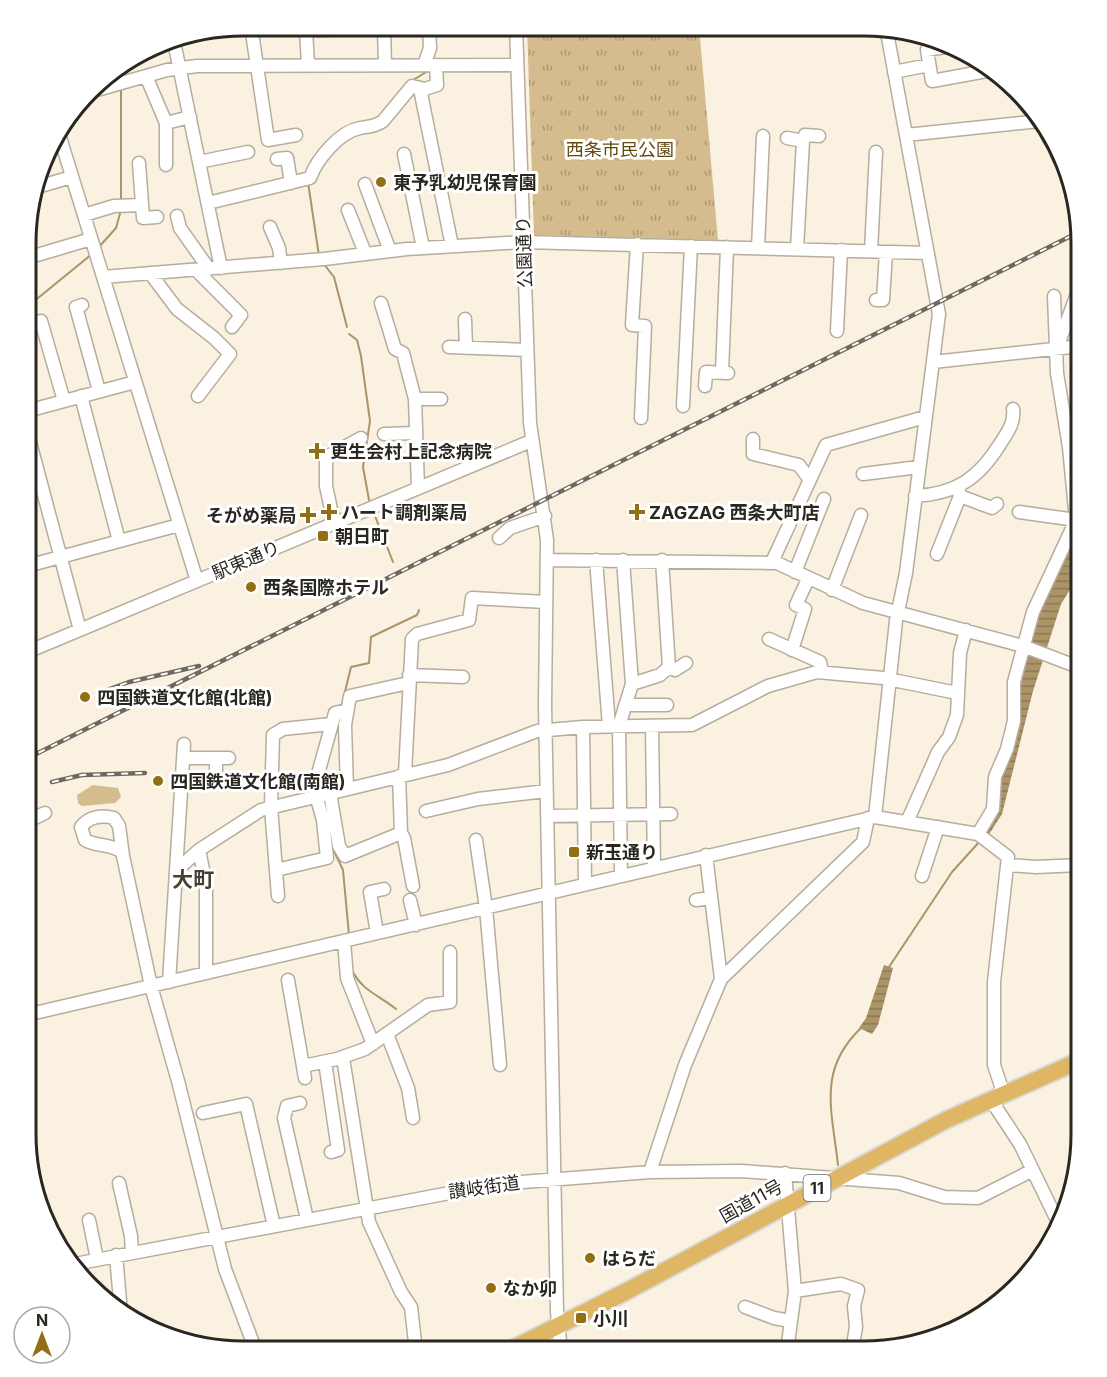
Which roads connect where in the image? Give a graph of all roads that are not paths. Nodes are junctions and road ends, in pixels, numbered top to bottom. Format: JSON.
{"nodes":[{"id":1,"x":252,"y":36,"type":"edge"},
{"id":2,"x":306,"y":36,"type":"edge"},
{"id":3,"x":384,"y":36,"type":"edge"},
{"id":4,"x":429,"y":36,"type":"edge"},
{"id":5,"x":517,"y":36,"type":"edge"},
{"id":6,"x":888,"y":38,"type":"edge"},
{"id":7,"x":175,"y":47,"type":"edge"},
{"id":8,"x":935,"y":49,"type":"edge"},
{"id":9,"x":255,"y":65,"type":"junction"},
{"id":10,"x":308,"y":65,"type":"junction"},
{"id":11,"x":385,"y":65,"type":"junction"},
{"id":12,"x":430,"y":65,"type":"junction"},
{"id":13,"x":518,"y":65,"type":"junction"},
{"id":14,"x":929,"y":65,"type":"junction"},
{"id":15,"x":179,"y":68,"type":"junction"},
{"id":16,"x":894,"y":72,"type":"junction"},
{"id":17,"x":981,"y":72,"type":"edge"},
{"id":18,"x":146,"y":76,"type":"junction"},
{"id":19,"x":107,"y":87,"type":"edge"},
{"id":20,"x":420,"y":89,"type":"junction"},
{"id":21,"x":190,"y":117,"type":"junction"},
{"id":22,"x":1031,"y":122,"type":"edge"},
{"id":23,"x":166,"y":123,"type":"junction"},
{"id":24,"x":296,"y":135,"type":"dead end"},
{"id":25,"x":906,"y":135,"type":"junction"},
{"id":26,"x":763,"y":136,"type":"dead end"},
{"id":27,"x":819,"y":136,"type":"dead end"},
{"id":28,"x":787,"y":138,"type":"dead end"},
{"id":29,"x":803,"y":141,"type":"junction"},
{"id":30,"x":62,"y":144,"type":"edge"},
{"id":31,"x":249,"y":152,"type":"dead end"},
{"id":32,"x":876,"y":152,"type":"dead end"},
{"id":33,"x":404,"y":154,"type":"dead end"},
{"id":34,"x":277,"y":159,"type":"dead end"},
{"id":35,"x":199,"y":162,"type":"junction"},
{"id":36,"x":139,"y":163,"type":"dead end"},
{"id":37,"x":166,"y":165,"type":"dead end"},
{"id":38,"x":72,"y":177,"type":"junction"},
{"id":39,"x":291,"y":183,"type":"junction"},
{"id":40,"x":365,"y":184,"type":"dead end"},
{"id":41,"x":45,"y":185,"type":"edge"},
{"id":42,"x":208,"y":203,"type":"junction"},
{"id":43,"x":142,"y":205,"type":"junction"},
{"id":44,"x":347,"y":210,"type":"dead end"},
{"id":45,"x":84,"y":215,"type":"junction"},
{"id":46,"x":177,"y":216,"type":"dead end"},
{"id":47,"x":157,"y":217,"type":"dead end"},
{"id":48,"x":270,"y":227,"type":"dead end"},
{"id":49,"x":91,"y":239,"type":"junction"},
{"id":50,"x":524,"y":242,"type":"junction"},
{"id":51,"x":637,"y":244,"type":"junction"},
{"id":52,"x":452,"y":246,"type":"junction"},
{"id":53,"x":691,"y":246,"type":"junction"},
{"id":54,"x":727,"y":247,"type":"junction"},
{"id":55,"x":423,"y":248,"type":"junction"},
{"id":56,"x":758,"y":248,"type":"junction"},
{"id":57,"x":797,"y":249,"type":"junction"},
{"id":58,"x":841,"y":250,"type":"junction"},
{"id":59,"x":390,"y":251,"type":"junction"},
{"id":60,"x":871,"y":251,"type":"junction"},
{"id":61,"x":886,"y":252,"type":"junction"},
{"id":62,"x":364,"y":253,"type":"junction"},
{"id":63,"x":927,"y":253,"type":"junction"},
{"id":64,"x":36,"y":254,"type":"edge"},
{"id":65,"x":280,"y":263,"type":"junction"},
{"id":66,"x":209,"y":269,"type":"junction"},
{"id":67,"x":150,"y":273,"type":"junction"},
{"id":68,"x":103,"y":277,"type":"junction"},
{"id":69,"x":1054,"y":296,"type":"dead end"},
{"id":70,"x":876,"y":300,"type":"dead end"},
{"id":71,"x":381,"y":303,"type":"dead end"},
{"id":72,"x":82,"y":305,"type":"dead end"},
{"id":73,"x":1071,"y":310,"type":"edge"},
{"id":74,"x":465,"y":320,"type":"dead end"},
{"id":75,"x":36,"y":322,"type":"edge"},
{"id":76,"x":232,"y":327,"type":"dead end"},
{"id":77,"x":837,"y":332,"type":"dead end"},
{"id":78,"x":450,"y":347,"type":"dead end"},
{"id":79,"x":1071,"y":347,"type":"edge"},
{"id":80,"x":466,"y":348,"type":"junction"},
{"id":81,"x":1056,"y":349,"type":"junction"},
{"id":82,"x":527,"y":350,"type":"junction"},
{"id":83,"x":933,"y":362,"type":"junction"},
{"id":84,"x":135,"y":382,"type":"junction"},
{"id":85,"x":705,"y":386,"type":"dead end"},
{"id":86,"x":99,"y":392,"type":"junction"},
{"id":87,"x":81,"y":396,"type":"junction"},
{"id":88,"x":198,"y":396,"type":"dead end"},
{"id":89,"x":415,"y":399,"type":"junction"},
{"id":90,"x":441,"y":399,"type":"dead end"},
{"id":91,"x":64,"y":401,"type":"junction"},
{"id":92,"x":683,"y":406,"type":"dead end"},
{"id":93,"x":36,"y":409,"type":"edge"},
{"id":94,"x":1013,"y":409,"type":"dead end"},
{"id":95,"x":925,"y":417,"type":"junction"},
{"id":96,"x":641,"y":418,"type":"dead end"},
{"id":97,"x":416,"y":433,"type":"junction"},
{"id":98,"x":384,"y":434,"type":"dead end"},
{"id":99,"x":361,"y":438,"type":"dead end"},
{"id":100,"x":753,"y":439,"type":"dead end"},
{"id":101,"x":531,"y":441,"type":"junction"},
{"id":102,"x":36,"y":463,"type":"edge"},
{"id":103,"x":919,"y":466,"type":"junction"},
{"id":104,"x":1071,"y":468,"type":"edge"},
{"id":105,"x":863,"y":474,"type":"dead end"},
{"id":106,"x":809,"y":479,"type":"junction"},
{"id":107,"x":418,"y":488,"type":"junction"},
{"id":108,"x":959,"y":491,"type":"junction"},
{"id":109,"x":915,"y":496,"type":"junction"},
{"id":110,"x":824,"y":499,"type":"dead end"},
{"id":111,"x":997,"y":504,"type":"dead end"},
{"id":112,"x":1019,"y":512,"type":"dead end"},
{"id":113,"x":861,"y":515,"type":"dead end"},
{"id":114,"x":545,"y":516,"type":"junction"},
{"id":115,"x":1071,"y":519,"type":"edge"},
{"id":116,"x":334,"y":524,"type":"junction"},
{"id":117,"x":179,"y":525,"type":"junction"},
{"id":118,"x":1071,"y":531,"type":"edge"},
{"id":119,"x":499,"y":538,"type":"dead end"},
{"id":120,"x":119,"y":541,"type":"junction"},
{"id":121,"x":937,"y":554,"type":"dead end"},
{"id":122,"x":62,"y":556,"type":"junction"},
{"id":123,"x":547,"y":560,"type":"junction"},
{"id":124,"x":596,"y":560,"type":"junction"},
{"id":125,"x":623,"y":560,"type":"junction"},
{"id":126,"x":662,"y":560,"type":"junction"},
{"id":127,"x":772,"y":562,"type":"junction"},
{"id":128,"x":36,"y":563,"type":"edge"},
{"id":129,"x":795,"y":572,"type":"junction"},
{"id":130,"x":808,"y":579,"type":"junction"},
{"id":131,"x":197,"y":581,"type":"junction"},
{"id":132,"x":832,"y":590,"type":"junction"},
{"id":133,"x":546,"y":602,"type":"junction"},
{"id":134,"x":898,"y":613,"type":"junction"},
{"id":135,"x":81,"y":630,"type":"junction"},
{"id":136,"x":966,"y":630,"type":"junction"},
{"id":137,"x":769,"y":639,"type":"dead end"},
{"id":138,"x":1025,"y":646,"type":"junction"},
{"id":139,"x":36,"y":648,"type":"edge"},
{"id":140,"x":792,"y":650,"type":"junction"},
{"id":141,"x":686,"y":663,"type":"dead end"},
{"id":142,"x":1071,"y":664,"type":"edge"},
{"id":143,"x":669,"y":667,"type":"junction"},
{"id":144,"x":822,"y":672,"type":"junction"},
{"id":145,"x":463,"y":677,"type":"dead end"},
{"id":146,"x":409,"y":679,"type":"junction"},
{"id":147,"x":890,"y":680,"type":"junction"},
{"id":148,"x":632,"y":684,"type":"junction"},
{"id":149,"x":957,"y":693,"type":"junction"},
{"id":150,"x":626,"y":705,"type":"junction"},
{"id":151,"x":667,"y":705,"type":"dead end"},
{"id":152,"x":339,"y":715,"type":"junction"},
{"id":153,"x":614,"y":726,"type":"junction"},
{"id":154,"x":652,"y":726,"type":"junction"},
{"id":155,"x":583,"y":727,"type":"junction"},
{"id":156,"x":546,"y":730,"type":"junction"},
{"id":157,"x":184,"y":744,"type":"dead end"},
{"id":158,"x":184,"y":758,"type":"junction"},
{"id":159,"x":216,"y":758,"type":"junction"},
{"id":160,"x":229,"y":758,"type":"dead end"},
{"id":161,"x":402,"y":775,"type":"junction"},
{"id":162,"x":216,"y":779,"type":"dead end"},
{"id":163,"x":347,"y":789,"type":"junction"},
{"id":164,"x":546,"y":791,"type":"junction"},
{"id":165,"x":322,"y":795,"type":"junction"},
{"id":166,"x":271,"y":807,"type":"junction"},
{"id":167,"x":426,"y":811,"type":"dead end"},
{"id":168,"x":45,"y":813,"type":"dead end"},
{"id":169,"x":654,"y":814,"type":"junction"},
{"id":170,"x":671,"y":814,"type":"dead end"},
{"id":171,"x":584,"y":815,"type":"junction"},
{"id":172,"x":620,"y":815,"type":"junction"},
{"id":173,"x":547,"y":816,"type":"junction"},
{"id":174,"x":36,"y":817,"type":"edge"},
{"id":175,"x":871,"y":818,"type":"junction"},
{"id":176,"x":907,"y":822,"type":"junction"},
{"id":177,"x":119,"y":826,"type":"junction"},
{"id":178,"x":938,"y":827,"type":"junction"},
{"id":179,"x":401,"y":833,"type":"junction"},
{"id":180,"x":982,"y":836,"type":"junction"},
{"id":181,"x":476,"y":840,"type":"dead end"},
{"id":182,"x":108,"y":844,"type":"junction"},
{"id":183,"x":199,"y":850,"type":"junction"},
{"id":184,"x":123,"y":852,"type":"junction"},
{"id":185,"x":706,"y":855,"type":"junction"},
{"id":186,"x":1008,"y":865,"type":"junction"},
{"id":187,"x":1071,"y":865,"type":"edge"},
{"id":188,"x":654,"y":867,"type":"junction"},
{"id":189,"x":178,"y":869,"type":"junction"},
{"id":190,"x":276,"y":870,"type":"junction"},
{"id":191,"x":621,"y":875,"type":"junction"},
{"id":192,"x":922,"y":876,"type":"dead end"},
{"id":193,"x":585,"y":884,"type":"junction"},
{"id":194,"x":413,"y":886,"type":"dead end"},
{"id":195,"x":384,"y":889,"type":"dead end"},
{"id":196,"x":548,"y":894,"type":"junction"},
{"id":197,"x":278,"y":896,"type":"dead end"},
{"id":198,"x":711,"y":898,"type":"junction"},
{"id":199,"x":411,"y":900,"type":"dead end"},
{"id":200,"x":696,"y":900,"type":"dead end"},
{"id":201,"x":486,"y":908,"type":"junction"},
{"id":202,"x":416,"y":925,"type":"junction"},
{"id":203,"x":377,"y":933,"type":"junction"},
{"id":204,"x":348,"y":940,"type":"junction"},
{"id":205,"x":450,"y":952,"type":"dead end"},
{"id":206,"x":206,"y":973,"type":"junction"},
{"id":207,"x":721,"y":979,"type":"junction"},
{"id":208,"x":288,"y":980,"type":"dead end"},
{"id":209,"x":169,"y":982,"type":"junction"},
{"id":210,"x":151,"y":986,"type":"junction"},
{"id":211,"x":36,"y":1013,"type":"edge"},
{"id":212,"x":387,"y":1034,"type":"junction"},
{"id":213,"x":373,"y":1044,"type":"junction"},
{"id":214,"x":343,"y":1058,"type":"junction"},
{"id":215,"x":325,"y":1062,"type":"junction"},
{"id":216,"x":500,"y":1065,"type":"dead end"},
{"id":217,"x":1071,"y":1065,"type":"edge"},
{"id":218,"x":997,"y":1098,"type":"junction"},
{"id":219,"x":300,"y":1103,"type":"dead end"},
{"id":220,"x":204,"y":1113,"type":"dead end"},
{"id":221,"x":412,"y":1118,"type":"dead end"},
{"id":222,"x":331,"y":1152,"type":"dead end"},
{"id":223,"x":1031,"y":1171,"type":"junction"},
{"id":224,"x":650,"y":1172,"type":"junction"},
{"id":225,"x":785,"y":1173,"type":"junction"},
{"id":226,"x":838,"y":1176,"type":"junction"},
{"id":227,"x":554,"y":1179,"type":"junction"},
{"id":228,"x":119,"y":1183,"type":"dead end"},
{"id":229,"x":788,"y":1203,"type":"junction"},
{"id":230,"x":366,"y":1208,"type":"junction"},
{"id":231,"x":1054,"y":1215,"type":"edge"},
{"id":232,"x":89,"y":1220,"type":"dead end"},
{"id":233,"x":308,"y":1220,"type":"junction"},
{"id":234,"x":274,"y":1226,"type":"junction"},
{"id":235,"x":216,"y":1237,"type":"junction"},
{"id":236,"x":132,"y":1252,"type":"junction"},
{"id":237,"x":116,"y":1255,"type":"junction"},
{"id":238,"x":98,"y":1259,"type":"junction"},
{"id":239,"x":82,"y":1263,"type":"edge"},
{"id":240,"x":795,"y":1291,"type":"junction"},
{"id":241,"x":120,"y":1300,"type":"edge"},
{"id":242,"x":745,"y":1307,"type":"dead end"},
{"id":243,"x":791,"y":1321,"type":"junction"},
{"id":244,"x":559,"y":1326,"type":"junction"},
{"id":245,"x":252,"y":1341,"type":"edge"},
{"id":246,"x":415,"y":1341,"type":"edge"},
{"id":247,"x":528,"y":1341,"type":"edge"},
{"id":248,"x":560,"y":1341,"type":"edge"},
{"id":249,"x":788,"y":1341,"type":"edge"},
{"id":250,"x":854,"y":1341,"type":"edge"}],
"edges":[{"from":1,"to":9,"type":"street"},
{"from":2,"to":10,"type":"street"},
{"from":3,"to":11,"type":"street"},
{"from":4,"to":12,"type":"street"},
{"from":5,"to":13,"type":"street","name":"公園通り"},
{"from":6,"to":16,"type":"street"},
{"from":7,"to":15,"type":"street"},
{"from":8,"to":14,"type":"street"},
{"from":9,"to":10,"type":"street"},
{"from":9,"to":15,"type":"street"},
{"from":9,"to":24,"type":"street"},
{"from":10,"to":11,"type":"street"},
{"from":11,"to":12,"type":"street"},
{"from":12,"to":13,"type":"street"},
{"from":12,"to":20,"type":"street"},
{"from":13,"to":50,"type":"street","name":"公園通り"},
{"from":14,"to":16,"type":"street"},
{"from":14,"to":17,"type":"street"},
{"from":15,"to":18,"type":"street"},
{"from":15,"to":21,"type":"street"},
{"from":16,"to":25,"type":"street"},
{"from":18,"to":19,"type":"street"},
{"from":18,"to":23,"type":"street"},
{"from":20,"to":39,"type":"street"},
{"from":20,"to":52,"type":"street"},
{"from":21,"to":23,"type":"street"},
{"from":21,"to":35,"type":"street"},
{"from":22,"to":25,"type":"street"},
{"from":23,"to":37,"type":"street"},
{"from":25,"to":63,"type":"street"},
{"from":26,"to":56,"type":"street"},
{"from":27,"to":29,"type":"street"},
{"from":28,"to":29,"type":"street"},
{"from":29,"to":57,"type":"street"},
{"from":30,"to":38,"type":"street"},
{"from":31,"to":35,"type":"street"},
{"from":32,"to":60,"type":"street"},
{"from":33,"to":55,"type":"street"},
{"from":34,"to":39,"type":"street"},
{"from":35,"to":42,"type":"street"},
{"from":36,"to":43,"type":"street"},
{"from":38,"to":41,"type":"street"},
{"from":38,"to":45,"type":"street"},
{"from":39,"to":42,"type":"street"},
{"from":40,"to":59,"type":"street"},
{"from":42,"to":66,"type":"street"},
{"from":43,"to":45,"type":"street"},
{"from":43,"to":47,"type":"street"},
{"from":44,"to":62,"type":"street"},
{"from":45,"to":49,"type":"street"},
{"from":46,"to":66,"type":"street"},
{"from":48,"to":65,"type":"street"},
{"from":49,"to":64,"type":"street"},
{"from":49,"to":68,"type":"street"},
{"from":50,"to":51,"type":"street"},
{"from":50,"to":52,"type":"street"},
{"from":50,"to":82,"type":"street","name":"公園通り"},
{"from":51,"to":53,"type":"street"},
{"from":51,"to":96,"type":"street"},
{"from":52,"to":55,"type":"street"},
{"from":53,"to":54,"type":"street"},
{"from":53,"to":92,"type":"street"},
{"from":54,"to":56,"type":"street"},
{"from":54,"to":85,"type":"street"},
{"from":55,"to":59,"type":"street"},
{"from":56,"to":57,"type":"street"},
{"from":57,"to":58,"type":"street"},
{"from":58,"to":60,"type":"street"},
{"from":58,"to":77,"type":"street"},
{"from":59,"to":62,"type":"street"},
{"from":60,"to":61,"type":"street"},
{"from":61,"to":63,"type":"street"},
{"from":61,"to":70,"type":"street"},
{"from":62,"to":65,"type":"street"},
{"from":63,"to":83,"type":"street"},
{"from":65,"to":66,"type":"street"},
{"from":66,"to":67,"type":"street"},
{"from":66,"to":76,"type":"street"},
{"from":67,"to":68,"type":"street"},
{"from":67,"to":88,"type":"street"},
{"from":68,"to":84,"type":"street"},
{"from":69,"to":81,"type":"street"},
{"from":71,"to":89,"type":"street"},
{"from":72,"to":86,"type":"street"},
{"from":73,"to":81,"type":"street"},
{"from":74,"to":80,"type":"street"},
{"from":75,"to":91,"type":"street"},
{"from":78,"to":80,"type":"street"},
{"from":79,"to":81,"type":"street"},
{"from":80,"to":82,"type":"street"},
{"from":81,"to":83,"type":"street"},
{"from":81,"to":104,"type":"street"},
{"from":82,"to":101,"type":"street","name":"公園通り"},
{"from":83,"to":95,"type":"street"},
{"from":84,"to":86,"type":"street"},
{"from":84,"to":117,"type":"street"},
{"from":86,"to":87,"type":"street"},
{"from":87,"to":91,"type":"street"},
{"from":87,"to":120,"type":"street"},
{"from":89,"to":90,"type":"street"},
{"from":89,"to":97,"type":"street"},
{"from":91,"to":93,"type":"street"},
{"from":94,"to":108,"type":"street"},
{"from":95,"to":103,"type":"street"},
{"from":95,"to":106,"type":"street"},
{"from":97,"to":98,"type":"street"},
{"from":97,"to":107,"type":"street"},
{"from":99,"to":116,"type":"street"},
{"from":100,"to":106,"type":"street"},
{"from":101,"to":107,"type":"street","name":"駅東通り"},
{"from":101,"to":114,"type":"street","name":"公園通り"},
{"from":102,"to":122,"type":"street"},
{"from":103,"to":105,"type":"street"},
{"from":103,"to":109,"type":"street"},
{"from":106,"to":127,"type":"street"},
{"from":107,"to":116,"type":"street","name":"駅東通り"},
{"from":108,"to":109,"type":"street"},
{"from":108,"to":111,"type":"street"},
{"from":108,"to":121,"type":"street"},
{"from":109,"to":134,"type":"street"},
{"from":110,"to":129,"type":"street"},
{"from":112,"to":115,"type":"street"},
{"from":113,"to":132,"type":"street"},
{"from":114,"to":119,"type":"street"},
{"from":114,"to":123,"type":"street","name":"公園通り"},
{"from":116,"to":131,"type":"street","name":"駅東通り"},
{"from":117,"to":120,"type":"street"},
{"from":117,"to":131,"type":"street"},
{"from":118,"to":138,"type":"street"},
{"from":120,"to":122,"type":"street"},
{"from":122,"to":128,"type":"street"},
{"from":122,"to":135,"type":"street"},
{"from":123,"to":124,"type":"street"},
{"from":123,"to":133,"type":"street","name":"公園通り"},
{"from":124,"to":125,"type":"street"},
{"from":124,"to":153,"type":"street"},
{"from":125,"to":126,"type":"street"},
{"from":125,"to":148,"type":"street"},
{"from":126,"to":127,"type":"street"},
{"from":126,"to":143,"type":"street"},
{"from":127,"to":129,"type":"street"},
{"from":129,"to":130,"type":"street"},
{"from":130,"to":132,"type":"street"},
{"from":130,"to":140,"type":"street"},
{"from":131,"to":135,"type":"street","name":"駅東通り"},
{"from":132,"to":134,"type":"street"},
{"from":133,"to":146,"type":"street"},
{"from":133,"to":156,"type":"street","name":"公園通り"},
{"from":134,"to":136,"type":"street"},
{"from":134,"to":147,"type":"street"},
{"from":135,"to":139,"type":"street","name":"駅東通り"},
{"from":136,"to":138,"type":"street"},
{"from":136,"to":149,"type":"street"},
{"from":137,"to":140,"type":"street"},
{"from":138,"to":142,"type":"street"},
{"from":138,"to":180,"type":"street"},
{"from":140,"to":144,"type":"street"},
{"from":141,"to":143,"type":"street"},
{"from":143,"to":148,"type":"street"},
{"from":144,"to":147,"type":"street"},
{"from":144,"to":154,"type":"street"},
{"from":145,"to":146,"type":"street"},
{"from":146,"to":152,"type":"street"},
{"from":146,"to":161,"type":"street"},
{"from":147,"to":149,"type":"street"},
{"from":147,"to":175,"type":"street"},
{"from":148,"to":150,"type":"street"},
{"from":149,"to":176,"type":"street"},
{"from":150,"to":151,"type":"street"},
{"from":150,"to":153,"type":"street"},
{"from":152,"to":163,"type":"street"},
{"from":152,"to":165,"type":"street"},
{"from":152,"to":166,"type":"street"},
{"from":153,"to":154,"type":"street"},
{"from":153,"to":155,"type":"street"},
{"from":153,"to":172,"type":"street"},
{"from":154,"to":169,"type":"street"},
{"from":155,"to":156,"type":"street"},
{"from":155,"to":171,"type":"street"},
{"from":156,"to":161,"type":"street"},
{"from":156,"to":164,"type":"street","name":"公園通り"},
{"from":157,"to":158,"type":"street"},
{"from":158,"to":159,"type":"street"},
{"from":158,"to":189,"type":"street"},
{"from":159,"to":160,"type":"street"},
{"from":159,"to":162,"type":"street"},
{"from":161,"to":163,"type":"street"},
{"from":161,"to":179,"type":"street"},
{"from":163,"to":165,"type":"street"},
{"from":164,"to":167,"type":"street"},
{"from":164,"to":173,"type":"street","name":"公園通り"},
{"from":165,"to":166,"type":"street"},
{"from":165,"to":179,"type":"street"},
{"from":165,"to":190,"type":"street"},
{"from":166,"to":183,"type":"street"},
{"from":166,"to":190,"type":"street"},
{"from":168,"to":174,"type":"street"},
{"from":169,"to":170,"type":"street"},
{"from":169,"to":172,"type":"street"},
{"from":169,"to":188,"type":"street"},
{"from":171,"to":172,"type":"street"},
{"from":171,"to":173,"type":"street"},
{"from":171,"to":193,"type":"street"},
{"from":172,"to":191,"type":"street"},
{"from":173,"to":196,"type":"street","name":"公園通り"},
{"from":175,"to":176,"type":"street"},
{"from":175,"to":185,"type":"street"},
{"from":175,"to":207,"type":"street"},
{"from":176,"to":178,"type":"street"},
{"from":177,"to":182,"type":"street"},
{"from":177,"to":182,"type":"street"},
{"from":177,"to":184,"type":"street"},
{"from":178,"to":180,"type":"street"},
{"from":178,"to":192,"type":"street"},
{"from":179,"to":194,"type":"street"},
{"from":180,"to":186,"type":"street"},
{"from":181,"to":201,"type":"street"},
{"from":182,"to":184,"type":"street"},
{"from":183,"to":189,"type":"street"},
{"from":183,"to":206,"type":"street"},
{"from":184,"to":210,"type":"street"},
{"from":185,"to":188,"type":"street"},
{"from":185,"to":198,"type":"street"},
{"from":186,"to":187,"type":"street"},
{"from":186,"to":218,"type":"street"},
{"from":188,"to":191,"type":"street"},
{"from":189,"to":209,"type":"street"},
{"from":190,"to":197,"type":"street"},
{"from":191,"to":193,"type":"street"},
{"from":193,"to":196,"type":"street"},
{"from":195,"to":203,"type":"street"},
{"from":196,"to":201,"type":"street"},
{"from":196,"to":227,"type":"street","name":"公園通り"},
{"from":198,"to":200,"type":"street"},
{"from":198,"to":207,"type":"street"},
{"from":199,"to":202,"type":"street"},
{"from":201,"to":202,"type":"street"},
{"from":201,"to":216,"type":"street"},
{"from":202,"to":203,"type":"street"},
{"from":203,"to":204,"type":"street"},
{"from":204,"to":206,"type":"street"},
{"from":204,"to":213,"type":"street"},
{"from":205,"to":212,"type":"street"},
{"from":206,"to":209,"type":"street"},
{"from":207,"to":224,"type":"street"},
{"from":208,"to":215,"type":"street"},
{"from":209,"to":210,"type":"street"},
{"from":210,"to":211,"type":"street"},
{"from":210,"to":235,"type":"street"},
{"from":212,"to":213,"type":"street"},
{"from":212,"to":221,"type":"street"},
{"from":213,"to":214,"type":"street"},
{"from":214,"to":215,"type":"street"},
{"from":214,"to":230,"type":"street"},
{"from":215,"to":222,"type":"street"},
{"from":217,"to":218,"type":"highway","name":"国道11号","number":"11"},
{"from":218,"to":223,"type":"street"},
{"from":218,"to":226,"type":"highway","name":"国道11号","number":"11"},
{"from":219,"to":233,"type":"street"},
{"from":220,"to":234,"type":"street"},
{"from":223,"to":226,"type":"street","name":"讃岐街道"},
{"from":223,"to":231,"type":"street"},
{"from":224,"to":225,"type":"street","name":"讃岐街道"},
{"from":224,"to":227,"type":"street","name":"讃岐街道"},
{"from":225,"to":226,"type":"street","name":"讃岐街道"},
{"from":225,"to":229,"type":"street"},
{"from":226,"to":229,"type":"highway","name":"国道11号","number":"11"},
{"from":227,"to":230,"type":"street","name":"讃岐街道"},
{"from":227,"to":244,"type":"street","name":"公園通り"},
{"from":228,"to":236,"type":"street"},
{"from":229,"to":240,"type":"street"},
{"from":229,"to":244,"type":"highway","name":"国道11号","number":"11"},
{"from":230,"to":233,"type":"street","name":"讃岐街道"},
{"from":230,"to":246,"type":"street"},
{"from":232,"to":238,"type":"street"},
{"from":233,"to":234,"type":"street","name":"讃岐街道"},
{"from":234,"to":235,"type":"street","name":"讃岐街道"},
{"from":235,"to":236,"type":"street","name":"讃岐街道"},
{"from":235,"to":245,"type":"street"},
{"from":236,"to":237,"type":"street","name":"讃岐街道"},
{"from":237,"to":238,"type":"street","name":"讃岐街道"},
{"from":237,"to":241,"type":"street"},
{"from":238,"to":239,"type":"street","name":"讃岐街道"},
{"from":240,"to":243,"type":"street"},
{"from":240,"to":250,"type":"street"},
{"from":242,"to":243,"type":"street"},
{"from":243,"to":249,"type":"street"},
{"from":244,"to":247,"type":"highway","name":"国道11号","number":"11"},
{"from":244,"to":248,"type":"street","name":"公園通り"}]}
